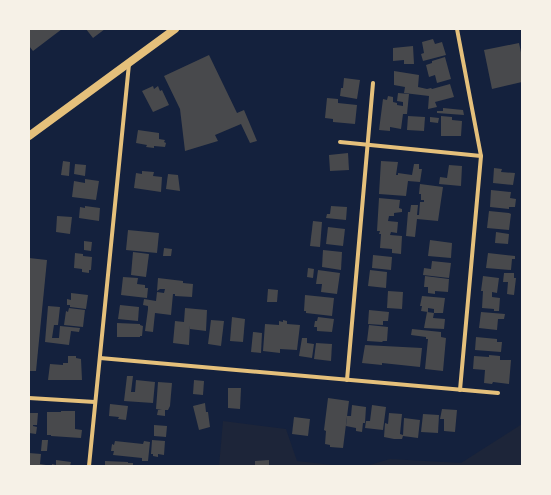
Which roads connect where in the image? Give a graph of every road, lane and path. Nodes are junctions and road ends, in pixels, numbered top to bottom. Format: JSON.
{"nodes":[{"id":1,"x":175,"y":29,"type":"edge"},
{"id":2,"x":457,"y":29,"type":"edge"},
{"id":3,"x":129,"y":62,"type":"junction"},
{"id":4,"x":373,"y":83,"type":"dead end"},
{"id":5,"x":29,"y":136,"type":"edge"},
{"id":6,"x":340,"y":142,"type":"dead end"},
{"id":7,"x":367,"y":145,"type":"junction"},
{"id":8,"x":481,"y":156,"type":"junction"},
{"id":9,"x":100,"y":358,"type":"junction"},
{"id":10,"x":347,"y":380,"type":"junction"},
{"id":11,"x":460,"y":390,"type":"junction"},
{"id":12,"x":498,"y":393,"type":"dead end"},
{"id":13,"x":29,"y":398,"type":"edge"},
{"id":14,"x":95,"y":402,"type":"junction"},
{"id":15,"x":89,"y":466,"type":"edge"}],
"edges":[{"from":1,"to":3,"type":"main road"},
{"from":2,"to":8,"type":"street"},
{"from":3,"to":5,"type":"main road"},
{"from":3,"to":9,"type":"street"},
{"from":4,"to":7,"type":"street"},
{"from":6,"to":7,"type":"street"},
{"from":7,"to":8,"type":"street"},
{"from":7,"to":10,"type":"street"},
{"from":8,"to":11,"type":"street"},
{"from":9,"to":10,"type":"street"},
{"from":9,"to":14,"type":"street"},
{"from":10,"to":11,"type":"street"},
{"from":11,"to":12,"type":"street"},
{"from":13,"to":14,"type":"street"},
{"from":14,"to":15,"type":"street"}]}
